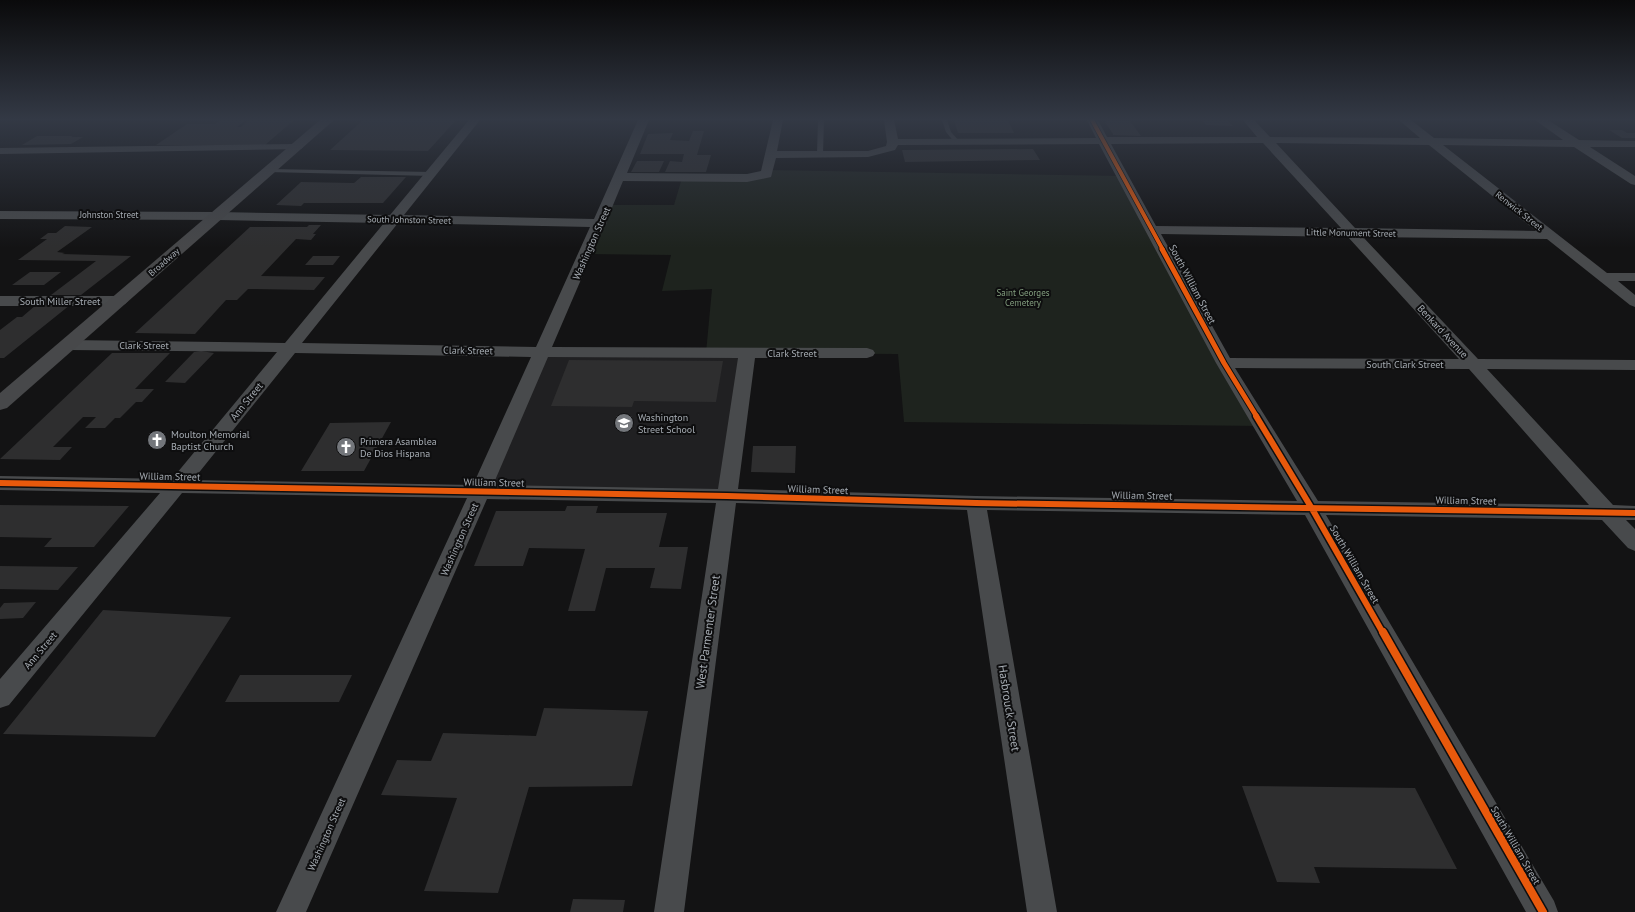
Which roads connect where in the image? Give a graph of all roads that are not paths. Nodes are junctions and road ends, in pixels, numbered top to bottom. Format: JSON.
{"nodes":[{"id":1,"x":279,"y":163,"type":"edge"},
{"id":2,"x":441,"y":163,"type":"edge"},
{"id":3,"x":625,"y":163,"type":"edge"},
{"id":4,"x":769,"y":163,"type":"edge"},
{"id":5,"x":1116,"y":163,"type":"edge"},
{"id":6,"x":1288,"y":163,"type":"edge"},
{"id":7,"x":1457,"y":163,"type":"edge"},
{"id":8,"x":1606,"y":163,"type":"edge"},
{"id":9,"x":270,"y":171,"type":"junction"},
{"id":10,"x":432,"y":174,"type":"junction"},
{"id":11,"x":619,"y":176,"type":"junction"},
{"id":12,"x":1635,"y":181,"type":"edge"},
{"id":13,"x":0,"y":215,"type":"edge"},
{"id":14,"x":218,"y":216,"type":"junction"},
{"id":15,"x":395,"y":219,"type":"junction"},
{"id":16,"x":600,"y":223,"type":"junction"},
{"id":17,"x":1153,"y":230,"type":"junction"},
{"id":18,"x":1352,"y":233,"type":"junction"},
{"id":19,"x":1549,"y":235,"type":"junction"},
{"id":20,"x":1635,"y":277,"type":"edge"},
{"id":21,"x":1604,"y":278,"type":"junction"},
{"id":22,"x":0,"y":301,"type":"edge"},
{"id":23,"x":120,"y":301,"type":"junction"},
{"id":24,"x":1635,"y":302,"type":"edge"},
{"id":25,"x":68,"y":345,"type":"junction"},
{"id":26,"x":289,"y":347,"type":"junction"},
{"id":27,"x":543,"y":352,"type":"junction"},
{"id":28,"x":747,"y":353,"type":"junction"},
{"id":29,"x":867,"y":353,"type":"dead end"},
{"id":30,"x":1224,"y":363,"type":"junction"},
{"id":31,"x":1473,"y":364,"type":"junction"},
{"id":32,"x":1635,"y":365,"type":"edge"},
{"id":33,"x":0,"y":404,"type":"edge"},
{"id":34,"x":0,"y":483,"type":"edge"},
{"id":35,"x":178,"y":486,"type":"junction"},
{"id":36,"x":480,"y":492,"type":"junction"},
{"id":37,"x":727,"y":496,"type":"junction"},
{"id":38,"x":976,"y":503,"type":"junction"},
{"id":39,"x":1311,"y":507,"type":"junction"},
{"id":40,"x":1607,"y":512,"type":"junction"},
{"id":41,"x":1635,"y":513,"type":"edge"},
{"id":42,"x":1635,"y":543,"type":"edge"},
{"id":43,"x":0,"y":698,"type":"edge"},
{"id":44,"x":291,"y":912,"type":"edge"},
{"id":45,"x":669,"y":912,"type":"edge"},
{"id":46,"x":1042,"y":912,"type":"edge"},
{"id":47,"x":1543,"y":912,"type":"edge"}],
"edges":[{"from":1,"to":9,"type":"street","name":"Broadway"},
{"from":2,"to":10,"type":"street","name":"Ann Street"},
{"from":3,"to":11,"type":"street","name":"Washington Street"},
{"from":4,"to":11,"type":"street"},
{"from":5,"to":17,"type":"street","name":"South William Street"},
{"from":6,"to":18,"type":"street","name":"Benkard Avenue"},
{"from":7,"to":19,"type":"street","name":"Renwick Street"},
{"from":8,"to":12,"type":"street"},
{"from":9,"to":10,"type":"lane"},
{"from":9,"to":14,"type":"street","name":"Broadway"},
{"from":10,"to":15,"type":"street","name":"Ann Street"},
{"from":11,"to":16,"type":"street","name":"Washington Street"},
{"from":13,"to":14,"type":"street","name":"Johnston Street"},
{"from":14,"to":15,"type":"street","name":"South Johnston Street"},
{"from":14,"to":23,"type":"street","name":"Broadway"},
{"from":15,"to":16,"type":"street","name":"South Johnston Street"},
{"from":15,"to":26,"type":"street","name":"Ann Street"},
{"from":16,"to":27,"type":"street","name":"Washington Street"},
{"from":17,"to":18,"type":"street","name":"Little Monument Street"},
{"from":17,"to":30,"type":"street","name":"South William Street"},
{"from":18,"to":19,"type":"street","name":"Little Monument Street"},
{"from":18,"to":31,"type":"street","name":"Benkard Avenue"},
{"from":19,"to":21,"type":"street","name":"Renwick Street"},
{"from":20,"to":21,"type":"street"},
{"from":21,"to":24,"type":"street","name":"Renwick Street"},
{"from":22,"to":23,"type":"street","name":"South Miller Street"},
{"from":23,"to":25,"type":"street","name":"Broadway"},
{"from":25,"to":26,"type":"street","name":"Clark Street"},
{"from":25,"to":33,"type":"street","name":"Broadway"},
{"from":26,"to":27,"type":"street","name":"Clark Street"},
{"from":26,"to":35,"type":"street","name":"Ann Street"},
{"from":27,"to":28,"type":"street","name":"Clark Street"},
{"from":27,"to":36,"type":"street","name":"Washington Street"},
{"from":28,"to":29,"type":"street","name":"Clark Street"},
{"from":28,"to":37,"type":"street","name":"West Parmenter Street"},
{"from":30,"to":31,"type":"street","name":"South Clark Street"},
{"from":30,"to":39,"type":"street","name":"South William Street"},
{"from":31,"to":32,"type":"street","name":"South Clark Street"},
{"from":31,"to":40,"type":"street","name":"Benkard Avenue"},
{"from":34,"to":35,"type":"street","name":"William Street"},
{"from":35,"to":36,"type":"street","name":"William Street"},
{"from":35,"to":43,"type":"street","name":"Ann Street"},
{"from":36,"to":37,"type":"street","name":"William Street"},
{"from":36,"to":44,"type":"street","name":"Washington Street"},
{"from":37,"to":38,"type":"street","name":"William Street"},
{"from":37,"to":45,"type":"street","name":"West Parmenter Street"},
{"from":38,"to":39,"type":"street","name":"William Street"},
{"from":38,"to":46,"type":"street","name":"Hasbrouck Street"},
{"from":39,"to":40,"type":"street","name":"William Street"},
{"from":39,"to":47,"type":"street","name":"South William Street"},
{"from":40,"to":41,"type":"street","name":"William Street"},
{"from":40,"to":42,"type":"street","name":"Benkard Avenue"}]}
